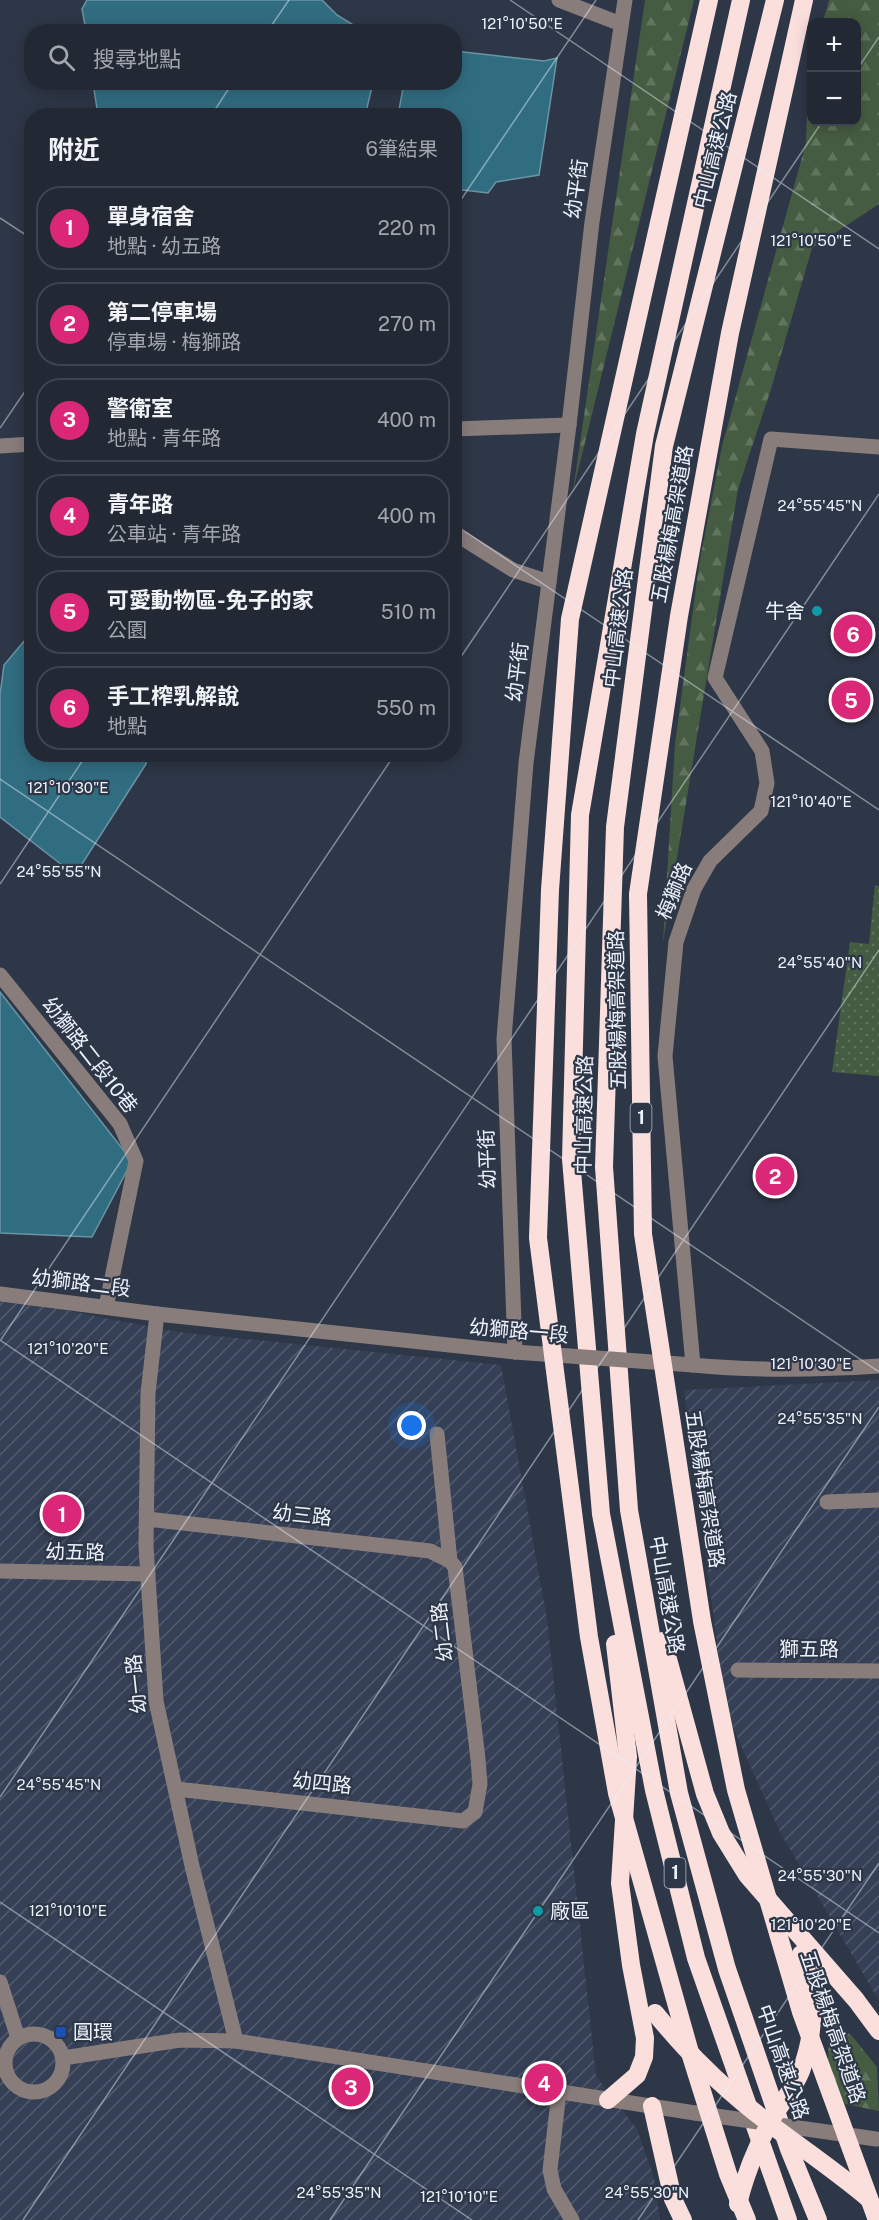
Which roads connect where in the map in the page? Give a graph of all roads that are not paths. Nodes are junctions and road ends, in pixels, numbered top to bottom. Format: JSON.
{"nodes":[{"id":1,"x":559,"y":0,"type":"edge"},
{"id":2,"x":625,"y":0,"type":"edge"},
{"id":3,"x":709,"y":0,"type":"edge"},
{"id":4,"x":741,"y":0,"type":"edge"},
{"id":5,"x":775,"y":0,"type":"edge"},
{"id":6,"x":804,"y":0,"type":"edge"},
{"id":7,"x":621,"y":24,"type":"junction"},
{"id":8,"x":569,"y":425,"type":"junction"},
{"id":9,"x":462,"y":429,"type":"edge"},
{"id":10,"x":24,"y":444,"type":"edge"},
{"id":11,"x":0,"y":446,"type":"edge"},
{"id":12,"x":879,"y":447,"type":"edge"},
{"id":13,"x":462,"y":538,"type":"edge"},
{"id":14,"x":549,"y":582,"type":"junction"},
{"id":15,"x":0,"y":975,"type":"edge"},
{"id":16,"x":0,"y":1294,"type":"edge"},
{"id":17,"x":106,"y":1307,"type":"junction"},
{"id":18,"x":157,"y":1314,"type":"junction"},
{"id":19,"x":514,"y":1352,"type":"junction"},
{"id":20,"x":693,"y":1365,"type":"junction"},
{"id":21,"x":879,"y":1366,"type":"edge"},
{"id":22,"x":437,"y":1434,"type":"dead end"},
{"id":23,"x":879,"y":1500,"type":"edge"},
{"id":24,"x":828,"y":1502,"type":"dead end"},
{"id":25,"x":601,"y":1514,"type":"junction"},
{"id":26,"x":147,"y":1519,"type":"junction"},
{"id":27,"x":635,"y":1540,"type":"junction"},
{"id":28,"x":450,"y":1561,"type":"junction"},
{"id":29,"x":0,"y":1571,"type":"edge"},
{"id":30,"x":148,"y":1574,"type":"junction"},
{"id":31,"x":738,"y":1670,"type":"dead end"},
{"id":32,"x":879,"y":1671,"type":"edge"},
{"id":33,"x":176,"y":1789,"type":"junction"},
{"id":34,"x":463,"y":1821,"type":"joint"},
{"id":35,"x":789,"y":1922,"type":"junction"},
{"id":36,"x":631,"y":1965,"type":"junction"},
{"id":37,"x":0,"y":1982,"type":"edge"},
{"id":38,"x":879,"y":2031,"type":"edge"},
{"id":39,"x":18,"y":2038,"type":"junction"},
{"id":40,"x":236,"y":2041,"type":"junction"},
{"id":41,"x":63,"y":2058,"type":"junction"},
{"id":42,"x":559,"y":2092,"type":"junction"},
{"id":43,"x":608,"y":2100,"type":"junction"},
{"id":44,"x":652,"y":2106,"type":"junction"},
{"id":45,"x":769,"y":2124,"type":"junction"},
{"id":46,"x":878,"y":2139,"type":"edge"},
{"id":47,"x":879,"y":2208,"type":"edge"},
{"id":48,"x":572,"y":2220,"type":"edge"},
{"id":49,"x":683,"y":2220,"type":"edge"},
{"id":50,"x":734,"y":2220,"type":"edge"},
{"id":51,"x":747,"y":2220,"type":"edge"},
{"id":52,"x":788,"y":2220,"type":"edge"},
{"id":53,"x":818,"y":2220,"type":"edge"},
{"id":54,"x":877,"y":2220,"type":"edge"}],
"edges":[{"from":1,"to":7,"type":"street"},
{"from":2,"to":7,"type":"street","name":"幼平街"},
{"from":3,"to":51,"type":"highway","number":"1","bridge":true},
{"from":4,"to":25,"type":"highway","name":"中山高速公路","number":"1"},
{"from":5,"to":27,"type":"highway","name":"中山高速公路","number":"1"},
{"from":6,"to":54,"type":"highway","name":"五股楊梅高架道路","number":"1","bridge":true},
{"from":7,"to":8,"type":"street","name":"幼平街"},
{"from":8,"to":9,"type":"street"},
{"from":8,"to":14,"type":"street","name":"幼平街"},
{"from":10,"to":11,"type":"street"},
{"from":12,"to":20,"type":"street","name":"梅獅路"},
{"from":13,"to":14,"type":"street"},
{"from":14,"to":19,"type":"street","name":"幼平街"},
{"from":15,"to":17,"type":"street","name":"幼獅路二段10巷"},
{"from":16,"to":17,"type":"street","name":"幼獅路二段"},
{"from":17,"to":18,"type":"street","name":"幼獅路二段"},
{"from":18,"to":19,"type":"street","name":"幼獅路一段"},
{"from":18,"to":26,"type":"street","name":"幼一路"},
{"from":19,"to":20,"type":"street","name":"幼獅路一段","bridge":true},
{"from":20,"to":21,"type":"street","name":"幼獅路一段"},
{"from":22,"to":28,"type":"street","name":"幼二路"},
{"from":23,"to":24,"type":"street"},
{"from":25,"to":36,"type":"highway"},
{"from":25,"to":52,"type":"highway","name":"中山高速公路","number":"1"},
{"from":26,"to":28,"type":"street","name":"幼三路"},
{"from":26,"to":30,"type":"street","name":"幼一路"},
{"from":27,"to":35,"type":"highway"},
{"from":27,"to":53,"type":"highway","name":"中山高速公路","number":"1"},
{"from":28,"to":34,"type":"street","name":"幼二路"},
{"from":29,"to":30,"type":"street","name":"幼五路"},
{"from":30,"to":33,"type":"street","name":"幼一路"},
{"from":31,"to":32,"type":"street","name":"獅五路"},
{"from":33,"to":34,"type":"street","name":"幼四路"},
{"from":33,"to":40,"type":"street","name":"幼一路"},
{"from":35,"to":38,"type":"highway"},
{"from":35,"to":45,"type":"highway","bridge":true},
{"from":36,"to":43,"type":"highway"},
{"from":36,"to":45,"type":"highway","bridge":true},
{"from":37,"to":39,"type":"street"},
{"from":39,"to":41,"type":"street"},
{"from":39,"to":41,"type":"street"},
{"from":40,"to":41,"type":"street"},
{"from":40,"to":42,"type":"street"},
{"from":42,"to":43,"type":"street"},
{"from":42,"to":48,"type":"street"},
{"from":43,"to":44,"type":"street"},
{"from":44,"to":45,"type":"street","bridge":true},
{"from":44,"to":49,"type":"highway"},
{"from":45,"to":46,"type":"street","bridge":true},
{"from":45,"to":47,"type":"highway","bridge":true},
{"from":45,"to":50,"type":"highway","bridge":true}]}
